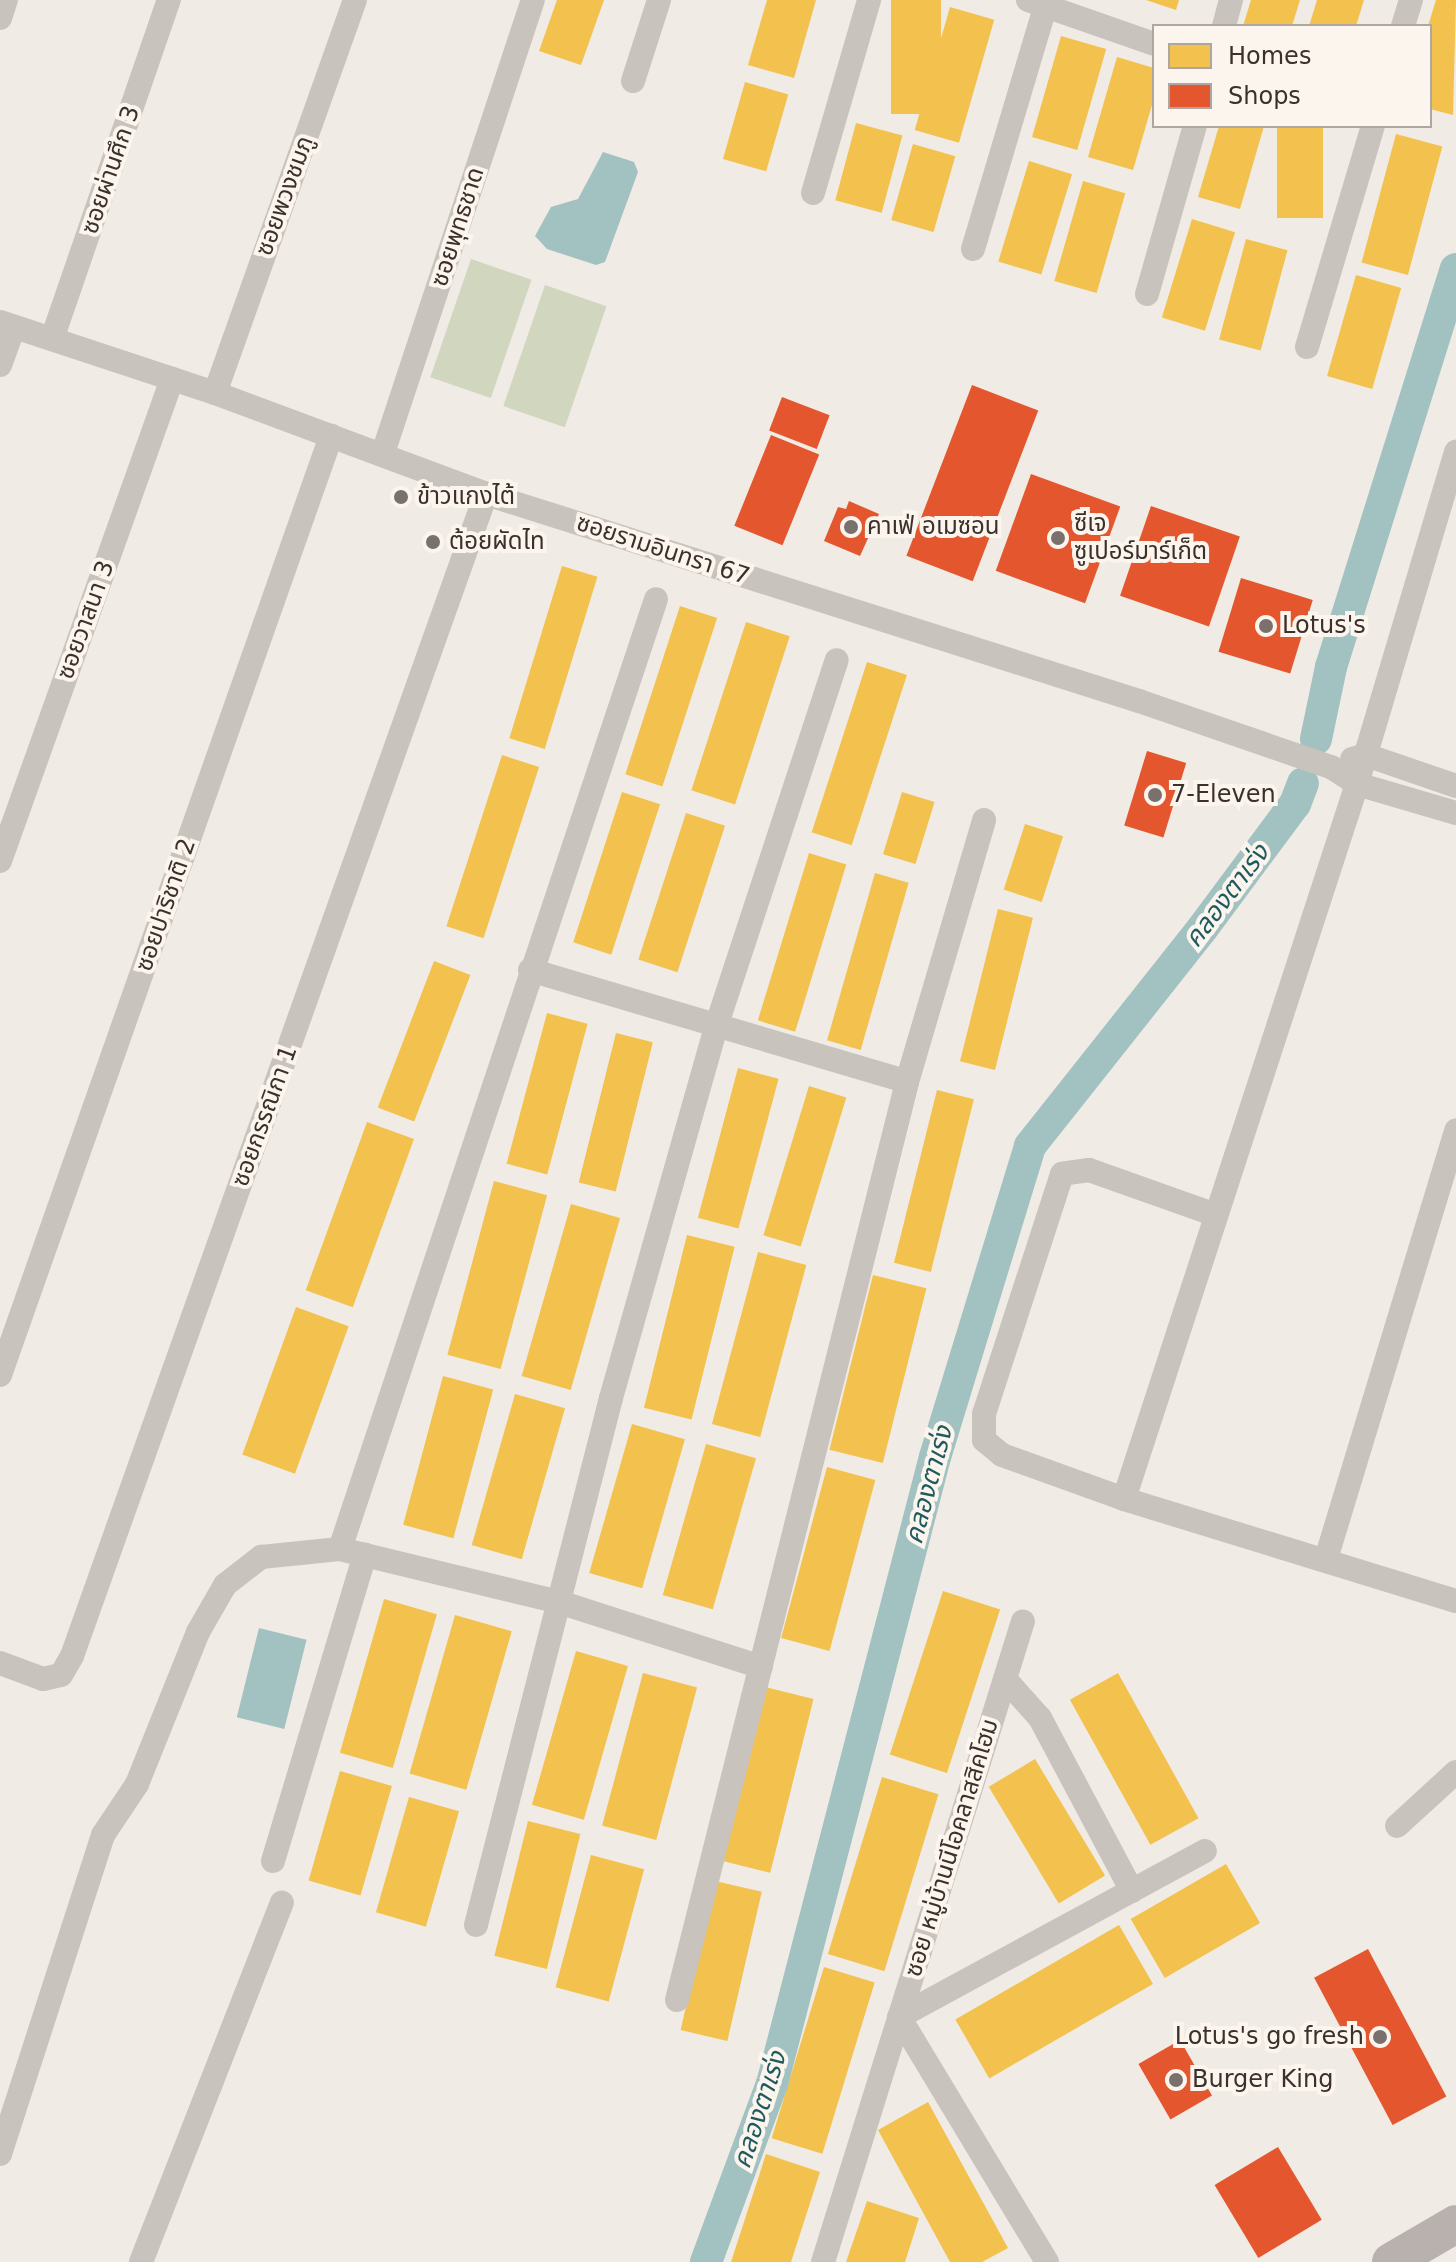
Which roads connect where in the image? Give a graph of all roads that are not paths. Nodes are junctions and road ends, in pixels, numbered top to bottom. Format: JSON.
{"nodes":[{"id":1,"x":6,"y":0,"type":"edge"},
{"id":2,"x":169,"y":0,"type":"edge"},
{"id":3,"x":355,"y":0,"type":"edge"},
{"id":4,"x":533,"y":0,"type":"edge"},
{"id":5,"x":659,"y":0,"type":"edge"},
{"id":6,"x":869,"y":0,"type":"edge"},
{"id":7,"x":1231,"y":0,"type":"edge"},
{"id":8,"x":1411,"y":0,"type":"edge"},
{"id":9,"x":1040,"y":2,"type":"edge"},
{"id":10,"x":0,"y":18,"type":"edge"},
{"id":11,"x":1225,"y":24,"type":"edge"},
{"id":12,"x":1404,"y":24,"type":"edge"},
{"id":13,"x":1152,"y":43,"type":"edge"},
{"id":14,"x":633,"y":81,"type":"dead end"},
{"id":15,"x":1194,"y":128,"type":"edge"},
{"id":16,"x":1372,"y":128,"type":"edge"},
{"id":17,"x":813,"y":193,"type":"dead end"},
{"id":18,"x":973,"y":249,"type":"dead end"},
{"id":19,"x":1147,"y":294,"type":"dead end"},
{"id":20,"x":7,"y":324,"type":"edge"},
{"id":21,"x":52,"y":339,"type":"junction"},
{"id":22,"x":1307,"y":347,"type":"dead end"},
{"id":23,"x":0,"y":365,"type":"edge"},
{"id":24,"x":172,"y":379,"type":"junction"},
{"id":25,"x":215,"y":393,"type":"junction"},
{"id":26,"x":331,"y":436,"type":"junction"},
{"id":27,"x":1456,"y":451,"type":"edge"},
{"id":28,"x":383,"y":453,"type":"junction"},
{"id":29,"x":486,"y":494,"type":"junction"},
{"id":30,"x":656,"y":599,"type":"dead end"},
{"id":31,"x":837,"y":660,"type":"dead end"},
{"id":32,"x":1366,"y":755,"type":"junction"},
{"id":33,"x":1331,"y":767,"type":"junction"},
{"id":34,"x":1357,"y":784,"type":"junction"},
{"id":35,"x":1456,"y":786,"type":"edge"},
{"id":36,"x":1456,"y":813,"type":"edge"},
{"id":37,"x":984,"y":820,"type":"dead end"},
{"id":38,"x":0,"y":861,"type":"edge"},
{"id":39,"x":530,"y":970,"type":"junction"},
{"id":40,"x":717,"y":1024,"type":"junction"},
{"id":41,"x":907,"y":1082,"type":"junction"},
{"id":42,"x":1456,"y":1130,"type":"edge"},
{"id":43,"x":1216,"y":1215,"type":"junction"},
{"id":44,"x":0,"y":1375,"type":"edge"},
{"id":45,"x":1124,"y":1499,"type":"junction"},
{"id":46,"x":340,"y":1549,"type":"junction"},
{"id":47,"x":365,"y":1555,"type":"junction"},
{"id":48,"x":1326,"y":1559,"type":"junction"},
{"id":49,"x":1456,"y":1601,"type":"edge"},
{"id":50,"x":559,"y":1602,"type":"junction"},
{"id":51,"x":1023,"y":1621,"type":"dead end"},
{"id":52,"x":0,"y":1663,"type":"edge"},
{"id":53,"x":761,"y":1667,"type":"junction"},
{"id":54,"x":1005,"y":1679,"type":"junction"},
{"id":55,"x":1456,"y":1772,"type":"edge"},
{"id":56,"x":1397,"y":1826,"type":"dead end"},
{"id":57,"x":1205,"y":1851,"type":"dead end"},
{"id":58,"x":273,"y":1861,"type":"dead end"},
{"id":59,"x":1132,"y":1891,"type":"junction"},
{"id":60,"x":282,"y":1903,"type":"dead end"},
{"id":61,"x":476,"y":1925,"type":"dead end"},
{"id":62,"x":677,"y":2000,"type":"dead end"},
{"id":63,"x":899,"y":2017,"type":"junction"},
{"id":64,"x":0,"y":2154,"type":"edge"},
{"id":65,"x":1456,"y":2224,"type":"edge"},
{"id":66,"x":141,"y":2262,"type":"edge"},
{"id":67,"x":823,"y":2262,"type":"edge"},
{"id":68,"x":1047,"y":2262,"type":"edge"},
{"id":69,"x":1391,"y":2262,"type":"edge"}],
"edges":[{"from":1,"to":10,"type":"street"},
{"from":2,"to":21,"type":"street","name":"ซอยผ่านศึก 3"},
{"from":3,"to":25,"type":"street","name":"ซอยพวงชมภู"},
{"from":4,"to":28,"type":"street","name":"ซอยพุทธชาด"},
{"from":5,"to":14,"type":"street"},
{"from":6,"to":17,"type":"street"},
{"from":7,"to":11,"type":"street"},
{"from":8,"to":12,"type":"street"},
{"from":9,"to":13,"type":"street"},
{"from":9,"to":18,"type":"street"},
{"from":15,"to":19,"type":"street"},
{"from":16,"to":22,"type":"street"},
{"from":20,"to":21,"type":"street","name":"ซอยรามอินทรา 67"},
{"from":20,"to":23,"type":"street"},
{"from":21,"to":24,"type":"street","name":"ซอยรามอินทรา 67"},
{"from":24,"to":25,"type":"street","name":"ซอยรามอินทรา 67"},
{"from":24,"to":38,"type":"street","name":"ซอยวาสนา 3"},
{"from":25,"to":26,"type":"street","name":"ซอยรามอินทรา 67"},
{"from":26,"to":28,"type":"street","name":"ซอยรามอินทรา 67"},
{"from":26,"to":44,"type":"street","name":"ซอยปาริชาติ 2"},
{"from":27,"to":32,"type":"street"},
{"from":28,"to":29,"type":"street","name":"ซอยรามอินทรา 67"},
{"from":29,"to":33,"type":"street","name":"ซอยรามอินทรา 67"},
{"from":29,"to":52,"type":"street","name":"ซอยกรรณิกา 1"},
{"from":30,"to":39,"type":"street"},
{"from":31,"to":40,"type":"street"},
{"from":32,"to":33,"type":"street"},
{"from":32,"to":34,"type":"street"},
{"from":32,"to":35,"type":"street"},
{"from":33,"to":34,"type":"street","name":"ซอยรามอินทรา 67"},
{"from":34,"to":36,"type":"street","name":"ซอยรามอินทรา 67"},
{"from":34,"to":43,"type":"street"},
{"from":37,"to":41,"type":"street"},
{"from":39,"to":40,"type":"street"},
{"from":39,"to":46,"type":"street"},
{"from":40,"to":41,"type":"street"},
{"from":40,"to":50,"type":"street"},
{"from":41,"to":53,"type":"street"},
{"from":42,"to":48,"type":"street"},
{"from":43,"to":45,"type":"street"},
{"from":43,"to":45,"type":"street"},
{"from":45,"to":48,"type":"street"},
{"from":46,"to":47,"type":"street"},
{"from":46,"to":64,"type":"street"},
{"from":47,"to":50,"type":"street"},
{"from":47,"to":58,"type":"street"},
{"from":48,"to":49,"type":"street"},
{"from":50,"to":53,"type":"street"},
{"from":50,"to":61,"type":"street"},
{"from":51,"to":54,"type":"street","name":"ซอย หมู่บ้านนีโอคลาสสิคโฮม"},
{"from":53,"to":62,"type":"street"},
{"from":54,"to":59,"type":"street","name":"ซอย หมู่บ้านนีโอคลาสสิคโฮม"},
{"from":54,"to":63,"type":"street","name":"ซอย หมู่บ้านนีโอคลาสสิคโฮม"},
{"from":55,"to":56,"type":"street"},
{"from":57,"to":59,"type":"street","name":"ซอย หมู่บ้านนีโอคลาสสิคโฮม"},
{"from":59,"to":63,"type":"street","name":"ซอย หมู่บ้านนีโอคลาสสิคโฮม"},
{"from":60,"to":66,"type":"street"},
{"from":63,"to":67,"type":"street","name":"ซอย หมู่บ้านนีโอคลาสสิคโฮม"},
{"from":63,"to":68,"type":"street"},
{"from":65,"to":69,"type":"main road"}]}
